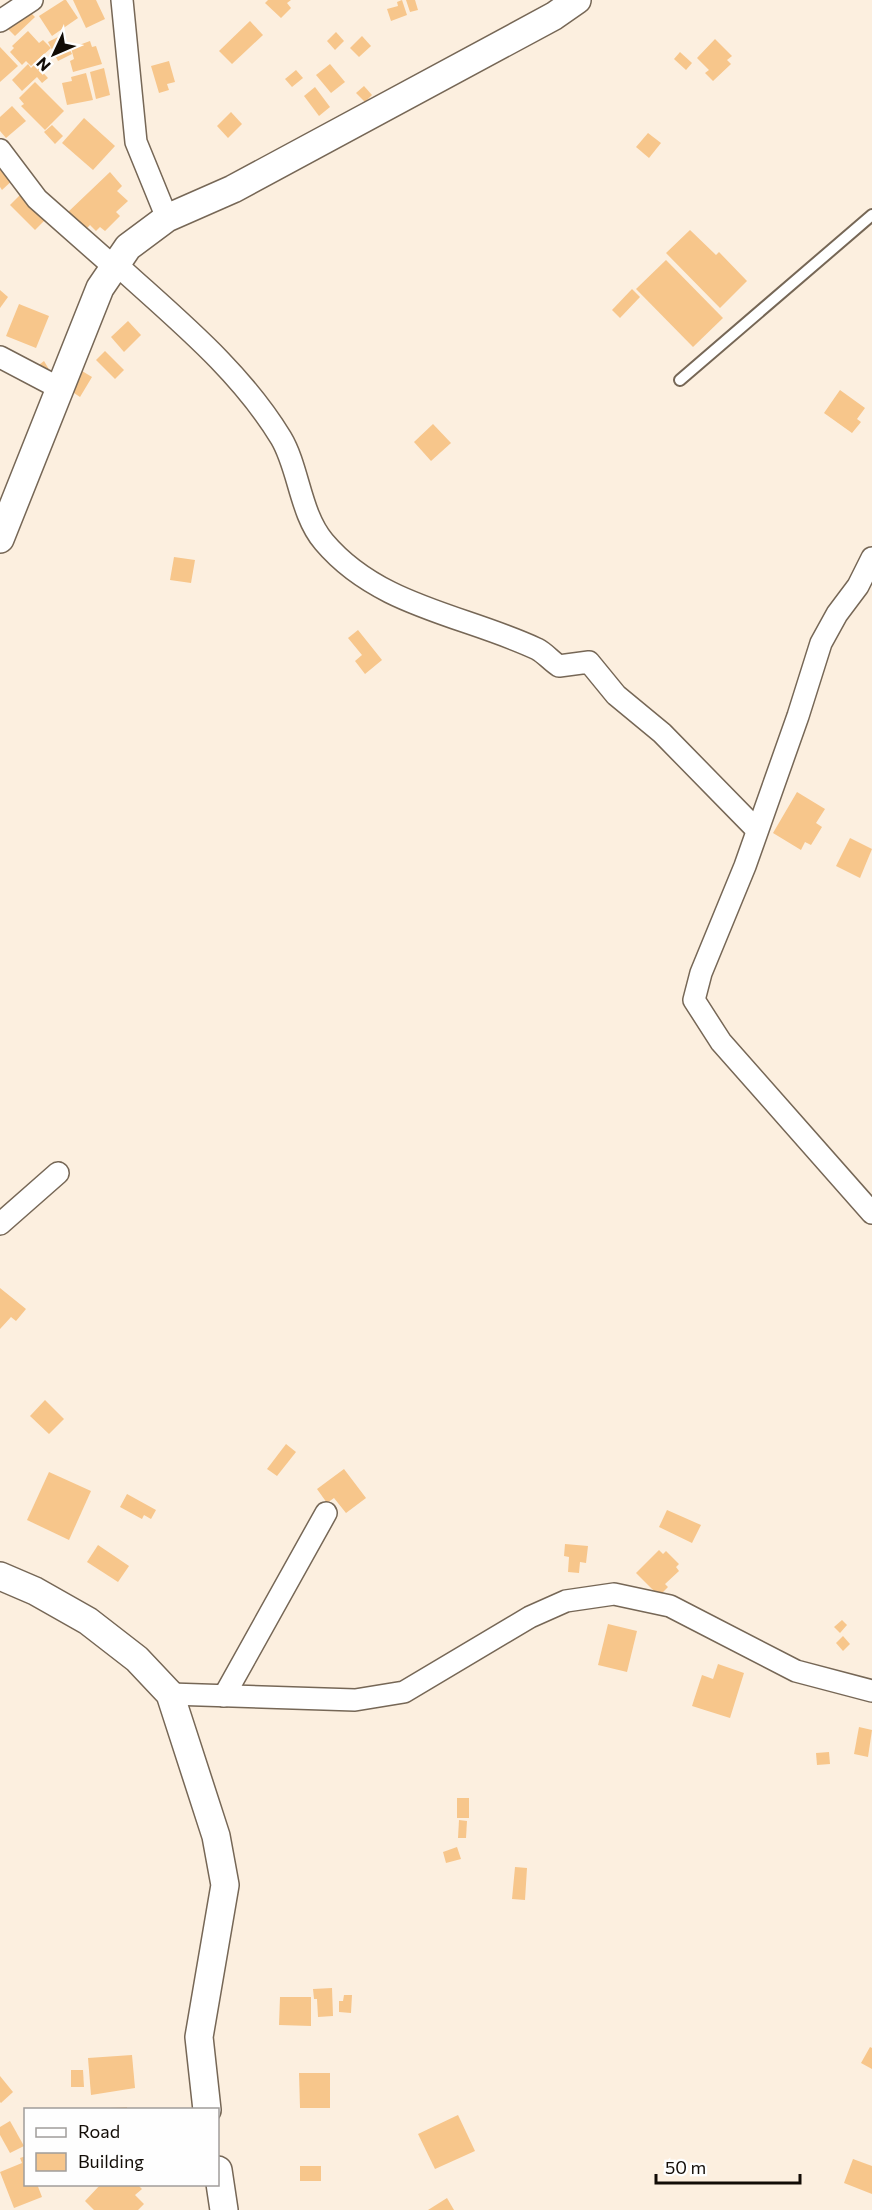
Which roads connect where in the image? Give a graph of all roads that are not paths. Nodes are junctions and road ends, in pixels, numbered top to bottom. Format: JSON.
{"nodes":[{"id":1,"x":32,"y":0,"type":"edge"},
{"id":2,"x":122,"y":0,"type":"edge"},
{"id":3,"x":577,"y":0,"type":"edge"},
{"id":4,"x":0,"y":21,"type":"edge"},
{"id":5,"x":0,"y":150,"type":"edge"},
{"id":6,"x":872,"y":214,"type":"edge"},
{"id":7,"x":167,"y":218,"type":"junction"},
{"id":8,"x":115,"y":266,"type":"junction"},
{"id":9,"x":0,"y":357,"type":"edge"},
{"id":10,"x":680,"y":380,"type":"dead end"},
{"id":11,"x":61,"y":389,"type":"junction"},
{"id":12,"x":0,"y":539,"type":"edge"},
{"id":13,"x":872,"y":558,"type":"edge"},
{"id":14,"x":757,"y":830,"type":"junction"},
{"id":15,"x":58,"y":1173,"type":"dead end"},
{"id":16,"x":872,"y":1213,"type":"edge"},
{"id":17,"x":0,"y":1224,"type":"edge"},
{"id":18,"x":326,"y":1513,"type":"dead end"},
{"id":19,"x":0,"y":1576,"type":"edge"},
{"id":20,"x":872,"y":1691,"type":"edge"},
{"id":21,"x":170,"y":1694,"type":"junction"},
{"id":22,"x":224,"y":1696,"type":"junction"},
{"id":23,"x":207,"y":2108,"type":"edge"},
{"id":24,"x":219,"y":2177,"type":"edge"},
{"id":25,"x":224,"y":2210,"type":"edge"}],
"edges":[{"from":1,"to":4,"type":"street"},
{"from":2,"to":7,"type":"street"},
{"from":3,"to":7,"type":"street"},
{"from":5,"to":8,"type":"street"},
{"from":6,"to":10,"type":"lane"},
{"from":7,"to":8,"type":"street"},
{"from":8,"to":11,"type":"street"},
{"from":8,"to":14,"type":"street"},
{"from":9,"to":11,"type":"street"},
{"from":11,"to":12,"type":"street"},
{"from":13,"to":14,"type":"street"},
{"from":14,"to":16,"type":"street"},
{"from":15,"to":17,"type":"street"},
{"from":18,"to":22,"type":"street"},
{"from":19,"to":21,"type":"street"},
{"from":20,"to":22,"type":"street"},
{"from":21,"to":22,"type":"street"},
{"from":21,"to":23,"type":"street"},
{"from":24,"to":25,"type":"street"}]}
